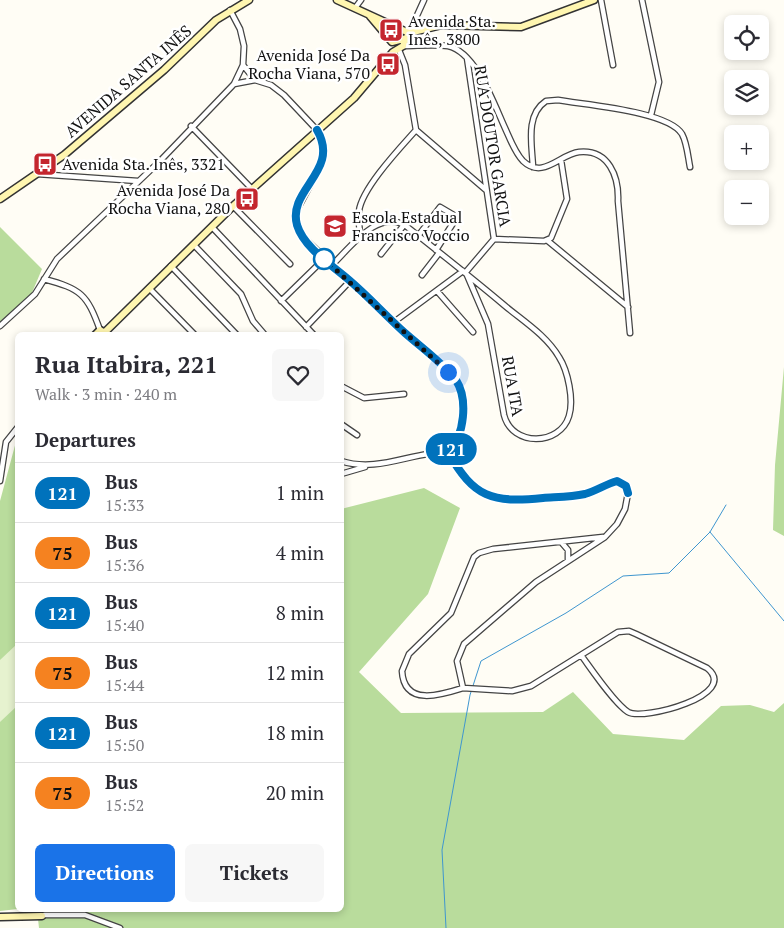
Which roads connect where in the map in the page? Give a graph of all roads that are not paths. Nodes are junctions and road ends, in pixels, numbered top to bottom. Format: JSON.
{"nodes":[{"id":1,"x":249,"y":0,"type":"edge"},
{"id":2,"x":338,"y":0,"type":"edge"},
{"id":3,"x":361,"y":0,"type":"edge"},
{"id":4,"x":424,"y":0,"type":"edge"},
{"id":5,"x":594,"y":0,"type":"edge"},
{"id":6,"x":601,"y":0,"type":"edge"},
{"id":7,"x":642,"y":0,"type":"edge"},
{"id":8,"x":355,"y":8,"type":"junction"},
{"id":9,"x":230,"y":10,"type":"junction"},
{"id":10,"x":370,"y":16,"type":"junction"},
{"id":11,"x":396,"y":28,"type":"junction"},
{"id":12,"x":408,"y":36,"type":"junction"},
{"id":13,"x":391,"y":41,"type":"junction"},
{"id":14,"x":398,"y":49,"type":"junction"},
{"id":15,"x":467,"y":57,"type":"junction"},
{"id":16,"x":613,"y":64,"type":"dead end"},
{"id":17,"x":243,"y":65,"type":"junction"},
{"id":18,"x":255,"y":80,"type":"junction"},
{"id":19,"x":234,"y":84,"type":"junction"},
{"id":20,"x":650,"y":115,"type":"junction"},
{"id":21,"x":192,"y":126,"type":"junction"},
{"id":22,"x":317,"y":130,"type":"junction"},
{"id":23,"x":416,"y":130,"type":"junction"},
{"id":24,"x":561,"y":160,"type":"junction"},
{"id":25,"x":532,"y":167,"type":"junction"},
{"id":26,"x":690,"y":167,"type":"dead end"},
{"id":27,"x":37,"y":174,"type":"junction"},
{"id":28,"x":138,"y":181,"type":"junction"},
{"id":29,"x":252,"y":189,"type":"junction"},
{"id":30,"x":486,"y":190,"type":"junction"},
{"id":31,"x":0,"y":199,"type":"edge"},
{"id":32,"x":234,"y":206,"type":"junction"},
{"id":33,"x":404,"y":225,"type":"junction"},
{"id":34,"x":212,"y":227,"type":"junction"},
{"id":35,"x":418,"y":236,"type":"junction"},
{"id":36,"x":360,"y":238,"type":"junction"},
{"id":37,"x":494,"y":239,"type":"junction"},
{"id":38,"x":548,"y":241,"type":"junction"},
{"id":39,"x":194,"y":245,"type":"junction"},
{"id":40,"x":437,"y":251,"type":"junction"},
{"id":41,"x":381,"y":254,"type":"dead end"},
{"id":42,"x":324,"y":258,"type":"junction"},
{"id":43,"x":290,"y":264,"type":"dead end"},
{"id":44,"x":171,"y":266,"type":"junction"},
{"id":45,"x":332,"y":266,"type":"junction"},
{"id":46,"x":465,"y":273,"type":"junction"},
{"id":47,"x":422,"y":275,"type":"dead end"},
{"id":48,"x":44,"y":279,"type":"junction"},
{"id":49,"x":350,"y":281,"type":"junction"},
{"id":50,"x":149,"y":288,"type":"junction"},
{"id":51,"x":437,"y":291,"type":"junction"},
{"id":52,"x":281,"y":301,"type":"junction"},
{"id":53,"x":628,"y":306,"type":"junction"},
{"id":54,"x":394,"y":322,"type":"junction"},
{"id":55,"x":0,"y":326,"type":"edge"},
{"id":56,"x":306,"y":327,"type":"junction"},
{"id":57,"x":102,"y":332,"type":"edge"},
{"id":58,"x":103,"y":332,"type":"edge"},
{"id":59,"x":192,"y":332,"type":"edge"},
{"id":60,"x":234,"y":332,"type":"edge"},
{"id":61,"x":262,"y":332,"type":"edge"},
{"id":62,"x":311,"y":332,"type":"edge"},
{"id":63,"x":474,"y":332,"type":"dead end"},
{"id":64,"x":630,"y":333,"type":"dead end"},
{"id":65,"x":344,"y":387,"type":"edge"},
{"id":66,"x":404,"y":394,"type":"dead end"},
{"id":67,"x":344,"y":426,"type":"edge"},
{"id":68,"x":15,"y":431,"type":"edge"},
{"id":69,"x":357,"y":435,"type":"dead end"},
{"id":70,"x":448,"y":452,"type":"junction"},
{"id":71,"x":344,"y":462,"type":"edge"},
{"id":72,"x":367,"y":466,"type":"junction"},
{"id":73,"x":344,"y":473,"type":"edge"},
{"id":74,"x":0,"y":481,"type":"edge"},
{"id":75,"x":605,"y":537,"type":"junction"},
{"id":76,"x":561,"y":543,"type":"junction"},
{"id":77,"x":568,"y":561,"type":"junction"},
{"id":78,"x":581,"y":655,"type":"junction"},
{"id":79,"x":463,"y":688,"type":"junction"},
{"id":80,"x":43,"y":916,"type":"joint"},
{"id":81,"x":0,"y":918,"type":"edge"},
{"id":82,"x":120,"y":928,"type":"edge"}],
"edges":[{"from":1,"to":9,"type":"main road","name":"AVENIDA SANTA INÊS"},
{"from":2,"to":8,"type":"main road"},
{"from":3,"to":8,"type":"street"},
{"from":4,"to":12,"type":"street"},
{"from":5,"to":12,"type":"main road"},
{"from":6,"to":16,"type":"street"},
{"from":7,"to":20,"type":"street"},
{"from":8,"to":10,"type":"main road"},
{"from":9,"to":17,"type":"street"},
{"from":9,"to":27,"type":"main road","name":"AVENIDA SANTA INÊS"},
{"from":10,"to":11,"type":"main road"},
{"from":10,"to":13,"type":"main road"},
{"from":11,"to":12,"type":"main road"},
{"from":11,"to":13,"type":"main road"},
{"from":12,"to":13,"type":"main road"},
{"from":12,"to":14,"type":"main road"},
{"from":13,"to":14,"type":"main road"},
{"from":14,"to":15,"type":"street"},
{"from":14,"to":22,"type":"main road"},
{"from":14,"to":23,"type":"street"},
{"from":15,"to":25,"type":"street"},
{"from":15,"to":30,"type":"street","name":"RUA DOUTOR GARCIA"},
{"from":17,"to":18,"type":"street"},
{"from":17,"to":19,"type":"street"},
{"from":18,"to":19,"type":"street"},
{"from":18,"to":22,"type":"street"},
{"from":19,"to":21,"type":"street"},
{"from":20,"to":25,"type":"street"},
{"from":20,"to":26,"type":"street"},
{"from":21,"to":28,"type":"street"},
{"from":21,"to":29,"type":"street"},
{"from":22,"to":29,"type":"main road"},
{"from":22,"to":42,"type":"street"},
{"from":23,"to":30,"type":"street"},
{"from":23,"to":36,"type":"street"},
{"from":24,"to":25,"type":"street"},
{"from":24,"to":38,"type":"street"},
{"from":24,"to":53,"type":"street"},
{"from":27,"to":28,"type":"street"},
{"from":27,"to":31,"type":"main road","name":"AVENIDA SANTA INÊS"},
{"from":28,"to":48,"type":"street"},
{"from":29,"to":32,"type":"main road"},
{"from":30,"to":37,"type":"street","name":"RUA DOUTOR GARCIA"},
{"from":32,"to":34,"type":"main road"},
{"from":32,"to":43,"type":"street"},
{"from":33,"to":35,"type":"street","name":"RUA ITA"},
{"from":33,"to":36,"type":"street"},
{"from":33,"to":41,"type":"street"},
{"from":34,"to":39,"type":"main road"},
{"from":34,"to":52,"type":"street"},
{"from":35,"to":40,"type":"street","name":"RUA ITA"},
{"from":35,"to":40,"type":"street"},
{"from":36,"to":45,"type":"street"},
{"from":37,"to":38,"type":"street"},
{"from":37,"to":46,"type":"street"},
{"from":38,"to":53,"type":"street"},
{"from":39,"to":44,"type":"main road"},
{"from":39,"to":61,"type":"street"},
{"from":40,"to":46,"type":"street","name":"RUA ITA"},
{"from":40,"to":47,"type":"street"},
{"from":42,"to":45,"type":"street"},
{"from":42,"to":52,"type":"street"},
{"from":44,"to":50,"type":"main road"},
{"from":44,"to":60,"type":"street"},
{"from":45,"to":49,"type":"street"},
{"from":46,"to":46,"type":"street","name":"RUA ITA"},
{"from":46,"to":51,"type":"street"},
{"from":48,"to":55,"type":"street"},
{"from":48,"to":57,"type":"street"},
{"from":49,"to":54,"type":"street"},
{"from":49,"to":56,"type":"street"},
{"from":50,"to":58,"type":"main road"},
{"from":50,"to":59,"type":"street"},
{"from":51,"to":54,"type":"street"},
{"from":51,"to":63,"type":"street"},
{"from":52,"to":56,"type":"street"},
{"from":53,"to":64,"type":"street"},
{"from":54,"to":70,"type":"street"},
{"from":56,"to":62,"type":"street"},
{"from":65,"to":66,"type":"street"},
{"from":67,"to":69,"type":"street"},
{"from":68,"to":74,"type":"street"},
{"from":70,"to":72,"type":"street"},
{"from":70,"to":75,"type":"street"},
{"from":71,"to":72,"type":"street"},
{"from":72,"to":73,"type":"street"},
{"from":75,"to":76,"type":"street"},
{"from":75,"to":77,"type":"street"},
{"from":76,"to":77,"type":"street"},
{"from":76,"to":79,"type":"street"},
{"from":77,"to":79,"type":"street"},
{"from":78,"to":78,"type":"street"},
{"from":78,"to":79,"type":"street"},
{"from":80,"to":81,"type":"main road"},
{"from":80,"to":82,"type":"street"}]}
